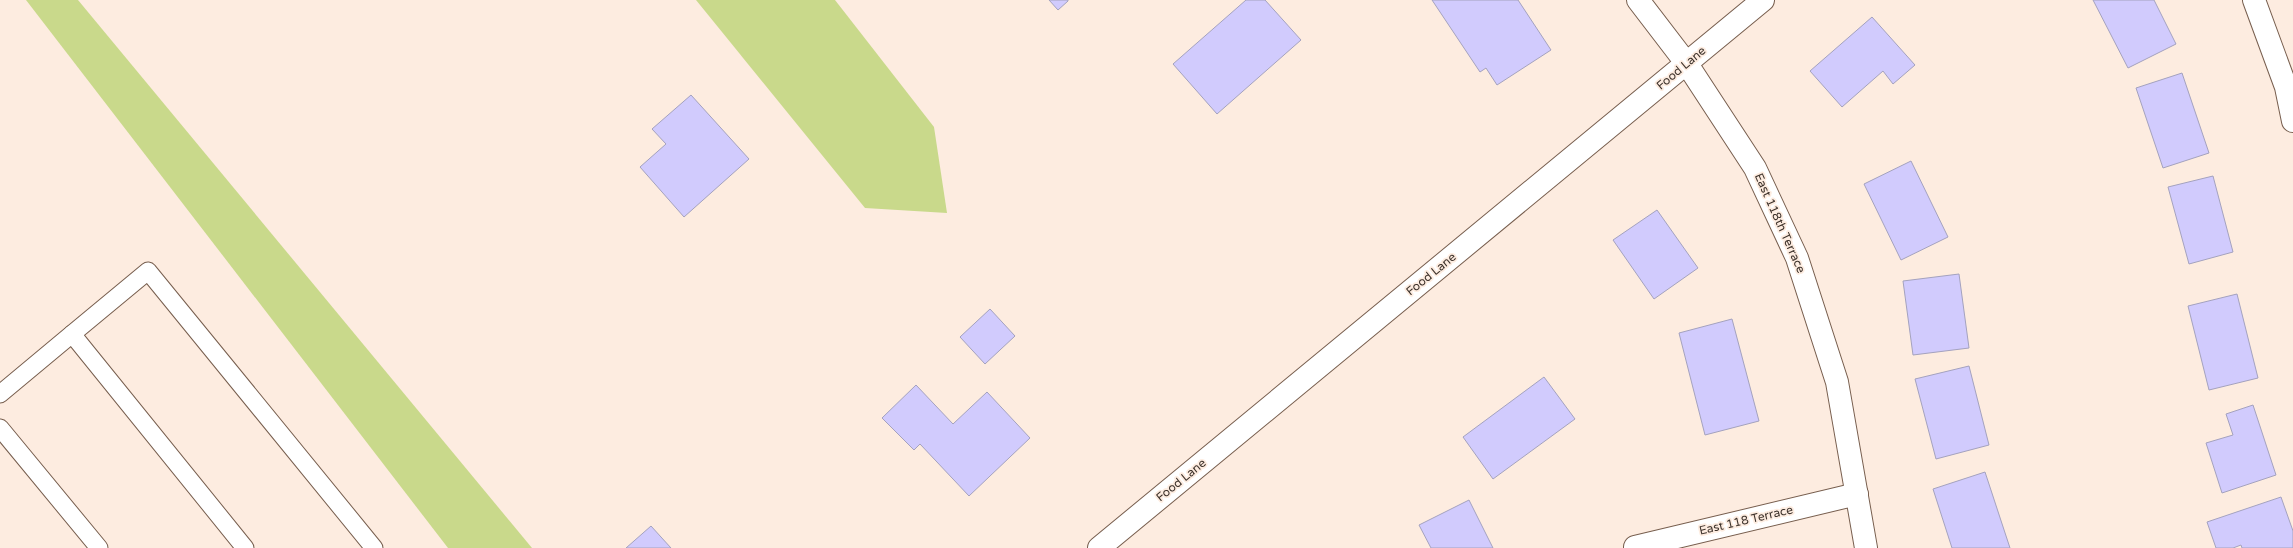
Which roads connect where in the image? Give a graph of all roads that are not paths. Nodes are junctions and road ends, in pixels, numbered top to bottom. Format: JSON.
{"nodes":[{"id":1,"x":1638,"y":0,"type":"edge"},
{"id":2,"x":1763,"y":0,"type":"edge"},
{"id":3,"x":2254,"y":0,"type":"edge"},
{"id":4,"x":1687,"y":64,"type":"junction"},
{"id":5,"x":2293,"y":121,"type":"edge"},
{"id":6,"x":72,"y":334,"type":"junction"},
{"id":7,"x":0,"y":394,"type":"edge"},
{"id":8,"x":0,"y":428,"type":"edge"},
{"id":9,"x":1857,"y":494,"type":"junction"},
{"id":10,"x":1635,"y":547,"type":"dead end"},
{"id":11,"x":99,"y":548,"type":"edge"},
{"id":12,"x":245,"y":548,"type":"edge"},
{"id":13,"x":374,"y":548,"type":"edge"},
{"id":14,"x":1099,"y":548,"type":"edge"},
{"id":15,"x":1866,"y":548,"type":"edge"}],
"edges":[{"from":1,"to":4,"type":"street","name":"East 118th Terrace"},
{"from":2,"to":4,"type":"street","name":"Food Lane"},
{"from":3,"to":5,"type":"street"},
{"from":4,"to":9,"type":"street","name":"East 118th Terrace"},
{"from":4,"to":14,"type":"street","name":"Food Lane"},
{"from":6,"to":7,"type":"lane"},
{"from":6,"to":12,"type":"lane"},
{"from":6,"to":13,"type":"lane"},
{"from":8,"to":11,"type":"lane"},
{"from":9,"to":10,"type":"street","name":"East 118 Terrace"},
{"from":9,"to":15,"type":"street","name":"East 118th Terrace"}]}
